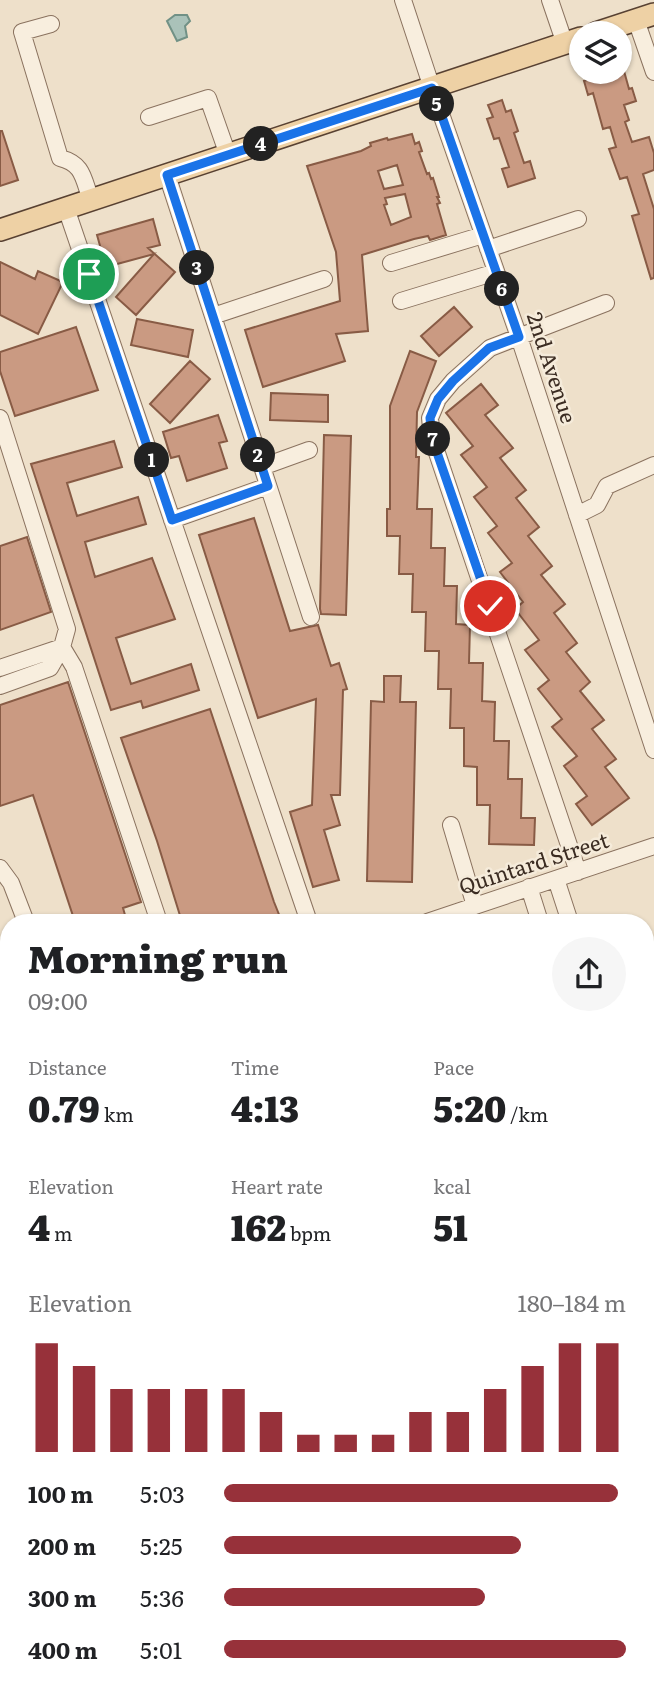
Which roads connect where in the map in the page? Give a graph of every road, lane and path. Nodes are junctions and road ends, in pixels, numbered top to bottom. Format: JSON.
{"nodes":[{"id":1,"x":403,"y":0,"type":"edge"},
{"id":2,"x":550,"y":0,"type":"edge"},
{"id":3,"x":645,"y":17,"type":"edge"},
{"id":4,"x":51,"y":24,"type":"dead end"},
{"id":5,"x":569,"y":34,"type":"edge"},
{"id":6,"x":569,"y":42,"type":"edge"},
{"id":7,"x":654,"y":72,"type":"edge"},
{"id":8,"x":432,"y":88,"type":"junction"},
{"id":9,"x":149,"y":117,"type":"dead end"},
{"id":10,"x":228,"y":155,"type":"junction"},
{"id":11,"x":167,"y":175,"type":"junction"},
{"id":12,"x":91,"y":200,"type":"junction"},
{"id":13,"x":66,"y":208,"type":"junction"},
{"id":14,"x":578,"y":219,"type":"dead end"},
{"id":15,"x":0,"y":230,"type":"edge"},
{"id":16,"x":486,"y":242,"type":"junction"},
{"id":17,"x":391,"y":263,"type":"dead end"},
{"id":18,"x":496,"y":272,"type":"junction"},
{"id":19,"x":324,"y":279,"type":"dead end"},
{"id":20,"x":401,"y":301,"type":"dead end"},
{"id":21,"x":606,"y":303,"type":"dead end"},
{"id":22,"x":213,"y":316,"type":"junction"},
{"id":23,"x":519,"y":337,"type":"junction"},
{"id":24,"x":0,"y":418,"type":"edge"},
{"id":25,"x":309,"y":450,"type":"dead end"},
{"id":26,"x":654,"y":465,"type":"edge"},
{"id":27,"x":262,"y":467,"type":"junction"},
{"id":28,"x":268,"y":486,"type":"junction"},
{"id":29,"x":578,"y":516,"type":"junction"},
{"id":30,"x":172,"y":520,"type":"junction"},
{"id":31,"x":311,"y":617,"type":"dead end"},
{"id":32,"x":62,"y":647,"type":"junction"},
{"id":33,"x":0,"y":668,"type":"edge"},
{"id":34,"x":0,"y":686,"type":"edge"},
{"id":35,"x":654,"y":750,"type":"edge"},
{"id":36,"x":451,"y":825,"type":"dead end"},
{"id":37,"x":654,"y":846,"type":"edge"},
{"id":38,"x":0,"y":868,"type":"edge"},
{"id":39,"x":578,"y":872,"type":"junction"},
{"id":40,"x":556,"y":879,"type":"junction"},
{"id":41,"x":529,"y":887,"type":"junction"},
{"id":42,"x":475,"y":906,"type":"junction"},
{"id":43,"x":23,"y":914,"type":"edge"},
{"id":44,"x":156,"y":914,"type":"edge"},
{"id":45,"x":306,"y":914,"type":"edge"},
{"id":46,"x":451,"y":914,"type":"edge"},
{"id":47,"x":537,"y":914,"type":"edge"},
{"id":48,"x":567,"y":914,"type":"edge"}],
"edges":[{"from":1,"to":8,"type":"street","name":"2nd Avenue"},
{"from":2,"to":5,"type":"street"},
{"from":3,"to":7,"type":"street"},
{"from":4,"to":12,"type":"street"},
{"from":6,"to":8,"type":"main road"},
{"from":8,"to":10,"type":"main road"},
{"from":8,"to":16,"type":"street","name":"2nd Avenue"},
{"from":9,"to":10,"type":"street"},
{"from":10,"to":11,"type":"main road"},
{"from":11,"to":12,"type":"main road"},
{"from":11,"to":22,"type":"street"},
{"from":12,"to":13,"type":"main road"},
{"from":13,"to":15,"type":"main road"},
{"from":13,"to":30,"type":"street"},
{"from":14,"to":16,"type":"street"},
{"from":16,"to":17,"type":"street"},
{"from":16,"to":18,"type":"street","name":"2nd Avenue"},
{"from":18,"to":20,"type":"street"},
{"from":18,"to":23,"type":"street","name":"2nd Avenue"},
{"from":19,"to":22,"type":"street"},
{"from":21,"to":23,"type":"street"},
{"from":22,"to":27,"type":"street"},
{"from":23,"to":29,"type":"street","name":"2nd Avenue"},
{"from":23,"to":39,"type":"street"},
{"from":24,"to":32,"type":"street"},
{"from":25,"to":27,"type":"street"},
{"from":26,"to":29,"type":"street"},
{"from":27,"to":28,"type":"street"},
{"from":28,"to":30,"type":"street"},
{"from":28,"to":31,"type":"street"},
{"from":29,"to":35,"type":"street","name":"2nd Avenue"},
{"from":30,"to":45,"type":"street"},
{"from":32,"to":33,"type":"street"},
{"from":32,"to":34,"type":"street"},
{"from":32,"to":44,"type":"street"},
{"from":36,"to":42,"type":"street"},
{"from":37,"to":39,"type":"street","name":"Quintard Street"},
{"from":38,"to":43,"type":"street"},
{"from":39,"to":40,"type":"street","name":"Quintard Street"},
{"from":40,"to":41,"type":"street","name":"Quintard Street"},
{"from":40,"to":48,"type":"street"},
{"from":41,"to":42,"type":"street","name":"Quintard Street"},
{"from":41,"to":47,"type":"street"},
{"from":42,"to":46,"type":"street","name":"Quintard Street"}]}
